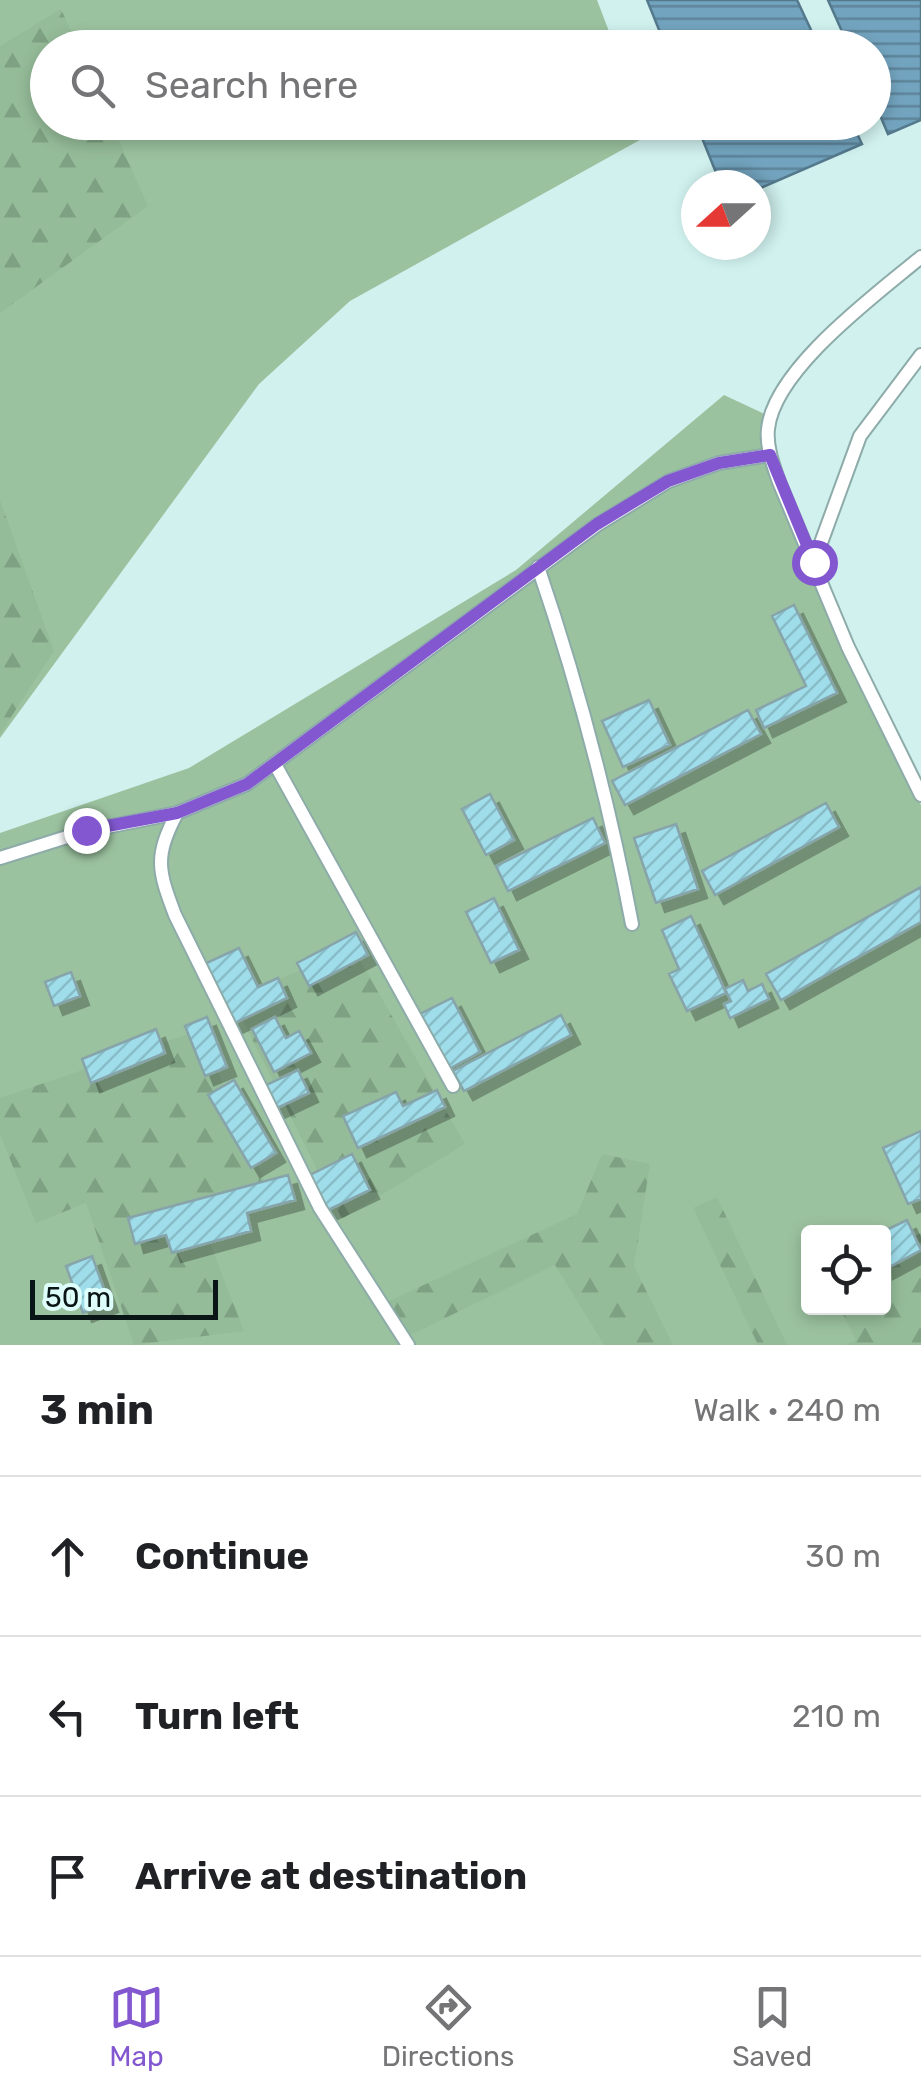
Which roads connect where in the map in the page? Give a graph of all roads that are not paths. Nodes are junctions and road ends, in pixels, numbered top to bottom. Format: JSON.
{"nodes":[{"id":1,"x":921,"y":256,"type":"edge"},
{"id":2,"x":921,"y":355,"type":"edge"},
{"id":3,"x":770,"y":455,"type":"junction"},
{"id":4,"x":814,"y":562,"type":"junction"},
{"id":5,"x":538,"y":567,"type":"junction"},
{"id":6,"x":276,"y":766,"type":"junction"},
{"id":7,"x":921,"y":796,"type":"edge"},
{"id":8,"x":177,"y":813,"type":"junction"},
{"id":9,"x":0,"y":858,"type":"edge"},
{"id":10,"x":632,"y":924,"type":"dead end"},
{"id":11,"x":453,"y":1086,"type":"dead end"},
{"id":12,"x":408,"y":1345,"type":"edge"}],
"edges":[{"from":1,"to":3,"type":"lane"},
{"from":2,"to":4,"type":"lane"},
{"from":3,"to":4,"type":"lane"},
{"from":3,"to":5,"type":"lane"},
{"from":4,"to":7,"type":"lane"},
{"from":5,"to":6,"type":"lane"},
{"from":5,"to":10,"type":"lane"},
{"from":6,"to":8,"type":"lane"},
{"from":6,"to":11,"type":"lane"},
{"from":8,"to":9,"type":"lane"},
{"from":8,"to":12,"type":"lane"}]}
